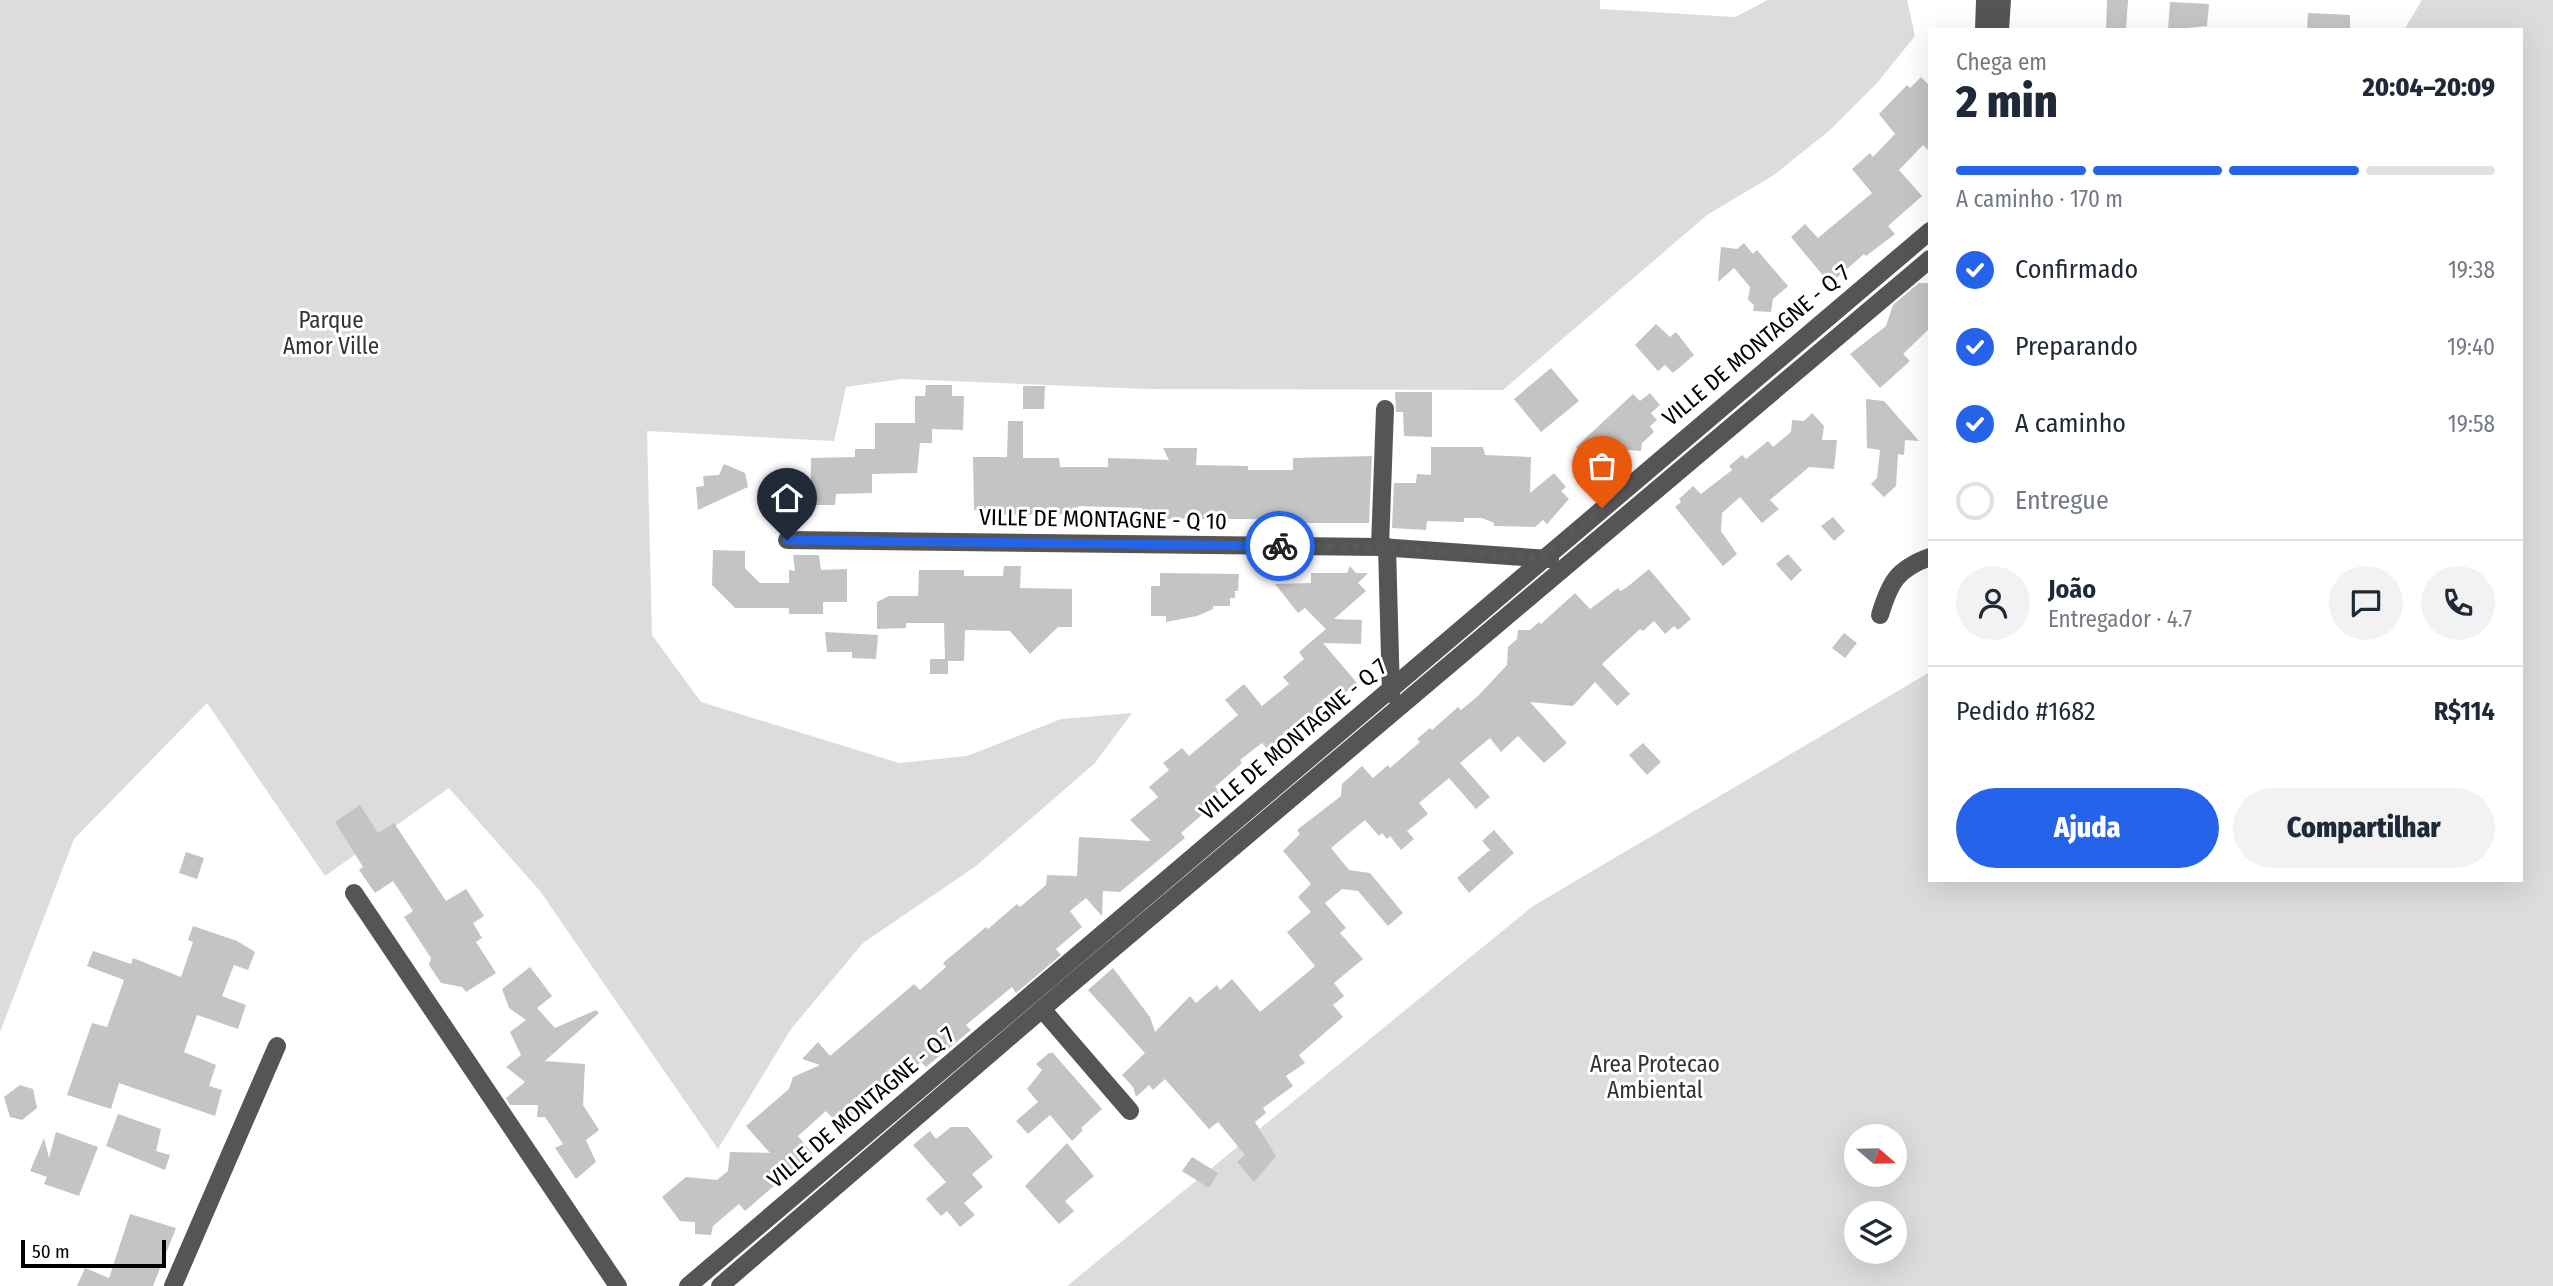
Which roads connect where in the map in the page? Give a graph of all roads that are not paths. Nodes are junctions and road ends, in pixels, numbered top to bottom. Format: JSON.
{"nodes":[{"id":1,"x":1985,"y":0,"type":"edge"},
{"id":2,"x":2002,"y":0,"type":"edge"},
{"id":3,"x":1984,"y":28,"type":"edge"},
{"id":4,"x":2000,"y":28,"type":"edge"},
{"id":5,"x":1928,"y":233,"type":"edge"},
{"id":6,"x":1928,"y":261,"type":"edge"},
{"id":7,"x":1385,"y":408,"type":"dead end"},
{"id":8,"x":787,"y":540,"type":"dead end"},
{"id":9,"x":1384,"y":547,"type":"junction"},
{"id":10,"x":1543,"y":558,"type":"junction"},
{"id":11,"x":1928,"y":558,"type":"edge"},
{"id":12,"x":1569,"y":564,"type":"junction"},
{"id":13,"x":1880,"y":615,"type":"dead end"},
{"id":14,"x":1390,"y":689,"type":"junction"},
{"id":15,"x":1393,"y":713,"type":"junction"},
{"id":16,"x":354,"y":893,"type":"dead end"},
{"id":17,"x":1050,"y":978,"type":"junction"},
{"id":18,"x":1063,"y":991,"type":"junction"},
{"id":19,"x":1042,"y":1009,"type":"junction"},
{"id":20,"x":277,"y":1046,"type":"dead end"},
{"id":21,"x":1130,"y":1111,"type":"dead end"},
{"id":22,"x":173,"y":1286,"type":"edge"},
{"id":23,"x":618,"y":1286,"type":"edge"},
{"id":24,"x":688,"y":1286,"type":"edge"},
{"id":25,"x":720,"y":1286,"type":"edge"}],
"edges":[{"from":1,"to":3,"type":"street"},
{"from":2,"to":4,"type":"street"},
{"from":5,"to":10,"type":"street","name":"VILLE DE MONTAGNE - Q 7"},
{"from":6,"to":12,"type":"street","name":"VILLE DE MONTAGNE - Q 7"},
{"from":7,"to":9,"type":"street"},
{"from":8,"to":9,"type":"street","name":"VILLE DE MONTAGNE - Q 10"},
{"from":9,"to":10,"type":"street","name":"VILLE DE MONTAGNE - Q 10"},
{"from":9,"to":14,"type":"street"},
{"from":10,"to":12,"type":"street","name":"VILLE DE MONTAGNE - Q 10"},
{"from":10,"to":14,"type":"street","name":"VILLE DE MONTAGNE - Q 7"},
{"from":11,"to":13,"type":"street"},
{"from":12,"to":15,"type":"street","name":"VILLE DE MONTAGNE - Q 7"},
{"from":14,"to":15,"type":"street"},
{"from":14,"to":17,"type":"street","name":"VILLE DE MONTAGNE - Q 7"},
{"from":15,"to":18,"type":"street","name":"VILLE DE MONTAGNE - Q 7"},
{"from":16,"to":23,"type":"street"},
{"from":17,"to":18,"type":"street"},
{"from":17,"to":24,"type":"street","name":"VILLE DE MONTAGNE - Q 7"},
{"from":18,"to":19,"type":"street","name":"VILLE DE MONTAGNE - Q 7"},
{"from":19,"to":21,"type":"street"},
{"from":19,"to":25,"type":"street","name":"VILLE DE MONTAGNE - Q 7"},
{"from":20,"to":22,"type":"street"}]}
